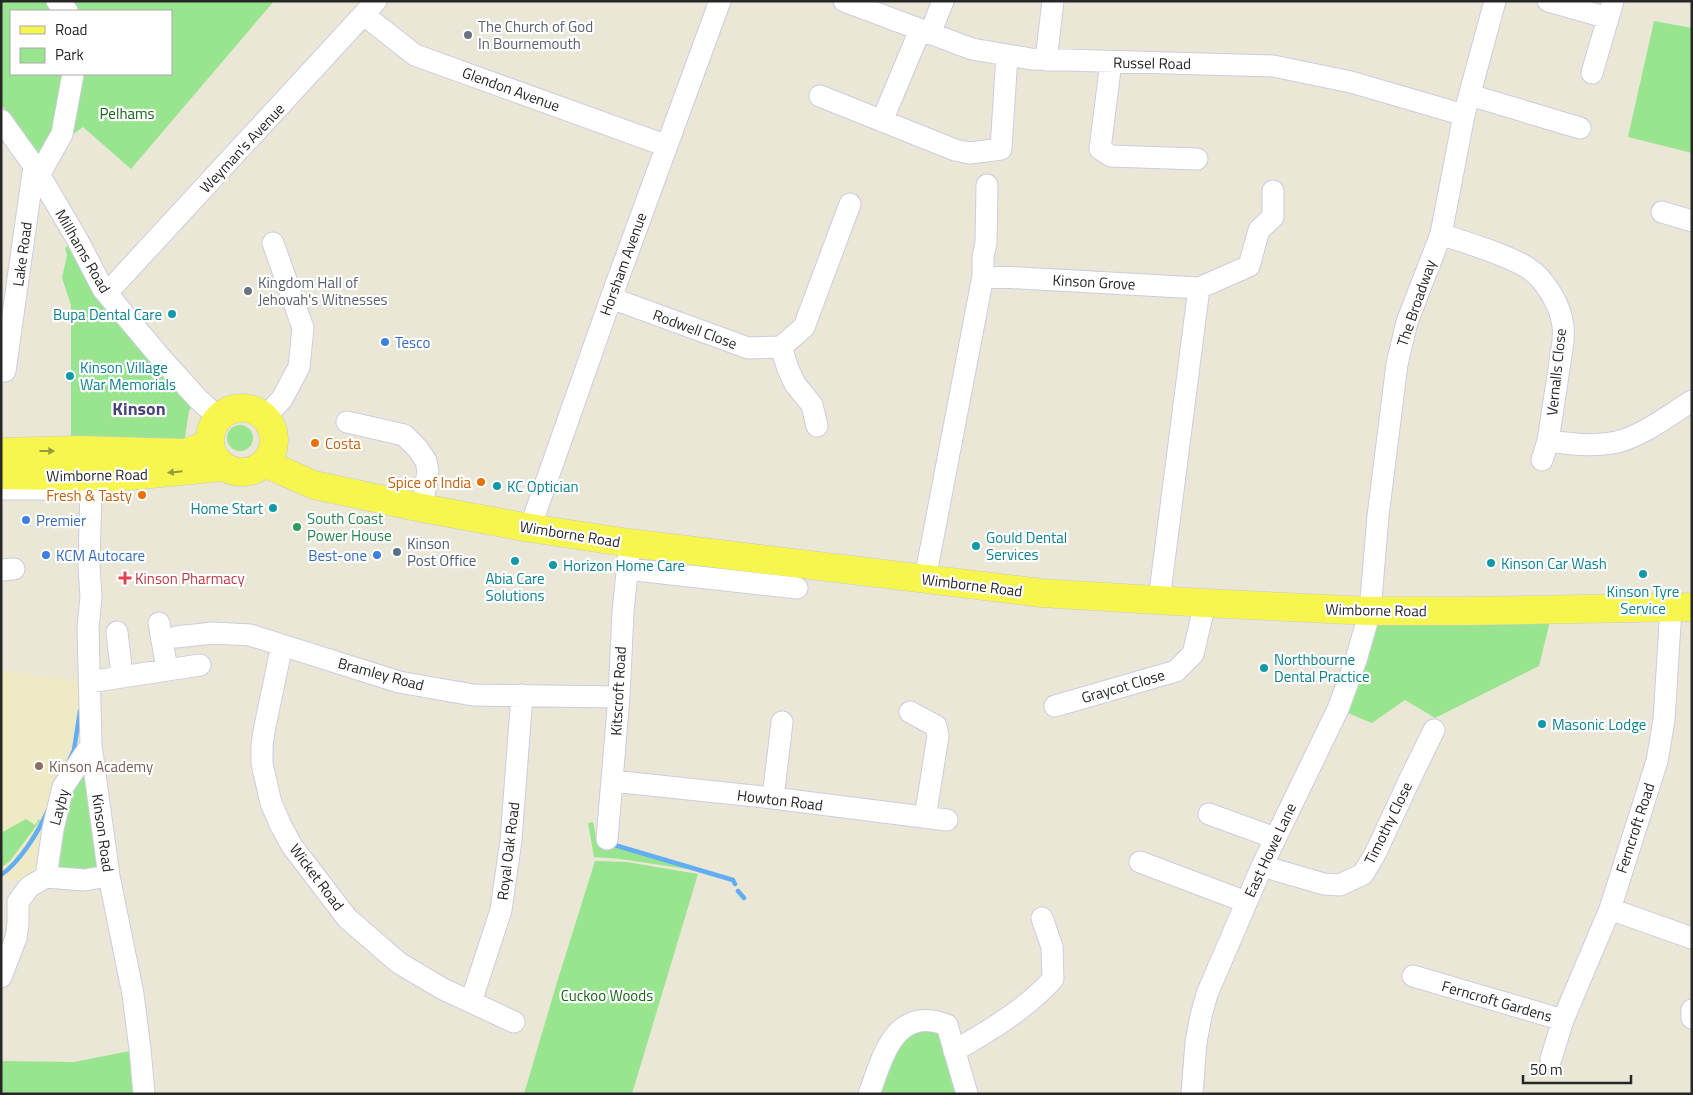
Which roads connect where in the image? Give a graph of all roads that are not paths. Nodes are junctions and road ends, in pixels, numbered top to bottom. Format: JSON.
{"nodes":[{"id":1,"x":57,"y":1,"type":"edge"},
{"id":2,"x":720,"y":1,"type":"edge"},
{"id":3,"x":844,"y":1,"type":"edge"},
{"id":4,"x":943,"y":1,"type":"edge"},
{"id":5,"x":1053,"y":1,"type":"edge"},
{"id":6,"x":1495,"y":1,"type":"edge"},
{"id":7,"x":1548,"y":1,"type":"edge"},
{"id":8,"x":370,"y":8,"type":"edge"},
{"id":9,"x":1610,"y":9,"type":"edge"},
{"id":10,"x":66,"y":10,"type":"edge"},
{"id":11,"x":925,"y":32,"type":"junction"},
{"id":12,"x":1007,"y":55,"type":"junction"},
{"id":13,"x":1046,"y":60,"type":"junction"},
{"id":14,"x":1111,"y":62,"type":"junction"},
{"id":15,"x":1592,"y":73,"type":"dead end"},
{"id":16,"x":73,"y":75,"type":"edge"},
{"id":17,"x":1470,"y":95,"type":"junction"},
{"id":18,"x":820,"y":96,"type":"dead end"},
{"id":19,"x":1464,"y":115,"type":"junction"},
{"id":20,"x":1,"y":120,"type":"edge"},
{"id":21,"x":882,"y":121,"type":"junction"},
{"id":22,"x":1580,"y":128,"type":"dead end"},
{"id":23,"x":667,"y":146,"type":"junction"},
{"id":24,"x":1196,"y":159,"type":"dead end"},
{"id":25,"x":37,"y":170,"type":"junction"},
{"id":26,"x":987,"y":185,"type":"dead end"},
{"id":27,"x":1273,"y":191,"type":"dead end"},
{"id":28,"x":850,"y":204,"type":"dead end"},
{"id":29,"x":1662,"y":212,"type":"dead end"},
{"id":30,"x":1692,"y":221,"type":"edge"},
{"id":31,"x":1441,"y":234,"type":"junction"},
{"id":32,"x":273,"y":243,"type":"dead end"},
{"id":33,"x":983,"y":276,"type":"junction"},
{"id":34,"x":1199,"y":288,"type":"junction"},
{"id":35,"x":107,"y":294,"type":"junction"},
{"id":36,"x":611,"y":298,"type":"junction"},
{"id":37,"x":781,"y":347,"type":"junction"},
{"id":38,"x":5,"y":371,"type":"dead end"},
{"id":39,"x":1692,"y":401,"type":"edge"},
{"id":40,"x":218,"y":417,"type":"junction"},
{"id":41,"x":264,"y":417,"type":"junction"},
{"id":42,"x":347,"y":422,"type":"dead end"},
{"id":43,"x":817,"y":426,"type":"dead end"},
{"id":44,"x":209,"y":442,"type":"junction"},
{"id":45,"x":94,"y":450,"type":"junction"},
{"id":46,"x":1,"y":452,"type":"edge"},
{"id":47,"x":264,"y":463,"type":"junction"},
{"id":48,"x":223,"y":467,"type":"junction"},
{"id":49,"x":1,"y":475,"type":"edge"},
{"id":50,"x":91,"y":483,"type":"junction"},
{"id":51,"x":1,"y":489,"type":"edge"},
{"id":52,"x":422,"y":508,"type":"junction"},
{"id":53,"x":530,"y":528,"type":"junction"},
{"id":54,"x":629,"y":556,"type":"junction"},
{"id":55,"x":926,"y":579,"type":"junction"},
{"id":56,"x":797,"y":588,"type":"dead end"},
{"id":57,"x":1159,"y":600,"type":"junction"},
{"id":58,"x":1205,"y":603,"type":"junction"},
{"id":59,"x":1682,"y":607,"type":"edge"},
{"id":60,"x":1370,"y":611,"type":"junction"},
{"id":61,"x":160,"y":623,"type":"dead end"},
{"id":62,"x":117,"y":632,"type":"dead end"},
{"id":63,"x":176,"y":637,"type":"dead end"},
{"id":64,"x":282,"y":645,"type":"junction"},
{"id":65,"x":200,"y":665,"type":"dead end"},
{"id":66,"x":167,"y":669,"type":"junction"},
{"id":67,"x":122,"y":676,"type":"junction"},
{"id":68,"x":89,"y":682,"type":"junction"},
{"id":69,"x":522,"y":695,"type":"junction"},
{"id":70,"x":619,"y":697,"type":"junction"},
{"id":71,"x":1055,"y":706,"type":"dead end"},
{"id":72,"x":910,"y":712,"type":"dead end"},
{"id":73,"x":783,"y":722,"type":"dead end"},
{"id":74,"x":1434,"y":730,"type":"dead end"},
{"id":75,"x":92,"y":745,"type":"junction"},
{"id":76,"x":612,"y":780,"type":"junction"},
{"id":77,"x":773,"y":798,"type":"junction"},
{"id":78,"x":1209,"y":814,"type":"dead end"},
{"id":79,"x":925,"y":818,"type":"junction"},
{"id":80,"x":947,"y":820,"type":"dead end"},
{"id":81,"x":1275,"y":838,"type":"junction"},
{"id":82,"x":607,"y":839,"type":"dead end"},
{"id":83,"x":1140,"y":862,"type":"dead end"},
{"id":84,"x":1262,"y":866,"type":"junction"},
{"id":85,"x":109,"y":876,"type":"junction"},
{"id":86,"x":46,"y":878,"type":"junction"},
{"id":87,"x":1246,"y":902,"type":"junction"},
{"id":88,"x":1610,"y":909,"type":"junction"},
{"id":89,"x":1042,"y":918,"type":"dead end"},
{"id":90,"x":1692,"y":938,"type":"edge"},
{"id":91,"x":1,"y":977,"type":"edge"},
{"id":92,"x":1424,"y":986,"type":"dead end"},
{"id":93,"x":471,"y":1002,"type":"junction"},
{"id":94,"x":1692,"y":1010,"type":"edge"},
{"id":95,"x":1692,"y":1018,"type":"edge"},
{"id":96,"x":514,"y":1022,"type":"dead end"},
{"id":97,"x":1566,"y":1034,"type":"junction"},
{"id":98,"x":954,"y":1051,"type":"junction"},
{"id":99,"x":1551,"y":1059,"type":"dead end"},
{"id":100,"x":144,"y":1094,"type":"edge"},
{"id":101,"x":869,"y":1094,"type":"edge"},
{"id":102,"x":968,"y":1094,"type":"edge"},
{"id":103,"x":1192,"y":1094,"type":"edge"}],
"edges":[{"from":1,"to":10,"type":"street"},
{"from":2,"to":23,"type":"street","name":"Horsham Avenue"},
{"from":3,"to":11,"type":"street","name":"Russel Road"},
{"from":4,"to":11,"type":"street"},
{"from":5,"to":13,"type":"street"},
{"from":6,"to":17,"type":"street","name":"The Broadway"},
{"from":7,"to":9,"type":"street"},
{"from":8,"to":23,"type":"street","name":"Glendon Avenue"},
{"from":8,"to":35,"type":"street","name":"Weyman's Avenue"},
{"from":9,"to":15,"type":"street"},
{"from":11,"to":12,"type":"street","name":"Russel Road"},
{"from":11,"to":21,"type":"street"},
{"from":12,"to":13,"type":"street","name":"Russel Road"},
{"from":12,"to":21,"type":"street"},
{"from":13,"to":14,"type":"street","name":"Russel Road"},
{"from":14,"to":19,"type":"street","name":"Russel Road"},
{"from":14,"to":24,"type":"street"},
{"from":16,"to":25,"type":"street"},
{"from":17,"to":19,"type":"street","name":"The Broadway"},
{"from":17,"to":22,"type":"street"},
{"from":18,"to":21,"type":"street"},
{"from":19,"to":31,"type":"street","name":"The Broadway"},
{"from":20,"to":25,"type":"street","name":"Millhams Road"},
{"from":23,"to":36,"type":"street","name":"Horsham Avenue"},
{"from":25,"to":35,"type":"street","name":"Millhams Road"},
{"from":25,"to":38,"type":"street","name":"Lake Road"},
{"from":26,"to":33,"type":"street"},
{"from":27,"to":34,"type":"street"},
{"from":28,"to":37,"type":"street"},
{"from":29,"to":30,"type":"street"},
{"from":31,"to":39,"type":"street","name":"Vernalls Close"},
{"from":31,"to":60,"type":"street","name":"The Broadway"},
{"from":32,"to":41,"type":"street"},
{"from":33,"to":34,"type":"street","name":"Kinson Grove"},
{"from":33,"to":55,"type":"street"},
{"from":34,"to":57,"type":"street"},
{"from":35,"to":40,"type":"street","name":"Millhams Road"},
{"from":36,"to":37,"type":"street","name":"Rodwell Close"},
{"from":36,"to":53,"type":"street","name":"Horsham Avenue"},
{"from":37,"to":43,"type":"street"},
{"from":40,"to":41,"type":"main road"},
{"from":40,"to":44,"type":"main road"},
{"from":41,"to":47,"type":"main road"},
{"from":42,"to":52,"type":"street"},
{"from":44,"to":45,"type":"main road","name":"Wimborne Road"},
{"from":44,"to":48,"type":"main road"},
{"from":46,"to":45,"type":"main road","name":"Wimborne Road","one_way":true},
{"from":45,"to":50,"type":"street","name":"Kinson Road"},
{"from":47,"to":48,"type":"main road"},
{"from":47,"to":52,"type":"main road","name":"Wimborne Road"},
{"from":48,"to":50,"type":"main road","name":"Wimborne Road","one_way":true},
{"from":49,"to":50,"type":"main road","name":"Wimborne Road"},
{"from":50,"to":51,"type":"street","name":"Wimborne Road"},
{"from":50,"to":68,"type":"street","name":"Kinson Road"},
{"from":52,"to":53,"type":"main road","name":"Wimborne Road"},
{"from":53,"to":54,"type":"main road","name":"Wimborne Road"},
{"from":54,"to":55,"type":"main road","name":"Wimborne Road"},
{"from":54,"to":56,"type":"street","name":"Wimborne Road"},
{"from":54,"to":70,"type":"street","name":"Kitscroft Road"},
{"from":55,"to":57,"type":"main road","name":"Wimborne Road"},
{"from":57,"to":58,"type":"main road","name":"Wimborne Road"},
{"from":58,"to":60,"type":"main road","name":"Wimborne Road"},
{"from":58,"to":71,"type":"street","name":"Graycot Close"},
{"from":59,"to":60,"type":"main road","name":"Wimborne Road"},
{"from":59,"to":88,"type":"street","name":"Ferncroft Road"},
{"from":60,"to":81,"type":"street","name":"East Howe Lane"},
{"from":61,"to":66,"type":"street"},
{"from":62,"to":67,"type":"street"},
{"from":63,"to":64,"type":"street","name":"Bramley Road"},
{"from":64,"to":69,"type":"street","name":"Bramley Road"},
{"from":64,"to":93,"type":"street","name":"Wicket Road"},
{"from":65,"to":66,"type":"street"},
{"from":66,"to":67,"type":"street"},
{"from":67,"to":68,"type":"street"},
{"from":68,"to":75,"type":"street","name":"Kinson Road"},
{"from":69,"to":70,"type":"street","name":"Bramley Road"},
{"from":69,"to":93,"type":"street","name":"Royal Oak Road"},
{"from":70,"to":76,"type":"street","name":"Kitscroft Road"},
{"from":72,"to":79,"type":"street"},
{"from":73,"to":77,"type":"street"},
{"from":74,"to":84,"type":"street","name":"Timothy Close"},
{"from":75,"to":85,"type":"street","name":"Kinson Road"},
{"from":75,"to":86,"type":"street","name":"Layby"},
{"from":76,"to":77,"type":"street","name":"Howton Road"},
{"from":76,"to":82,"type":"street","name":"Kitscroft Road"},
{"from":77,"to":79,"type":"street","name":"Howton Road"},
{"from":78,"to":81,"type":"street"},
{"from":79,"to":80,"type":"street","name":"Howton Road"},
{"from":81,"to":84,"type":"street","name":"East Howe Lane"},
{"from":83,"to":87,"type":"street"},
{"from":84,"to":87,"type":"street","name":"East Howe Lane"},
{"from":85,"to":86,"type":"street"},
{"from":85,"to":100,"type":"street","name":"Kinson Road"},
{"from":86,"to":91,"type":"street"},
{"from":87,"to":103,"type":"street","name":"East Howe Lane"},
{"from":88,"to":90,"type":"street"},
{"from":88,"to":97,"type":"street","name":"Ferncroft Road"},
{"from":89,"to":98,"type":"street"},
{"from":92,"to":97,"type":"street","name":"Ferncroft Gardens"},
{"from":93,"to":96,"type":"street","name":"Wicket Road"},
{"from":94,"to":95,"type":"street"},
{"from":97,"to":99,"type":"street","name":"Ferncroft Road"},
{"from":98,"to":101,"type":"street"},
{"from":98,"to":102,"type":"street"}]}
